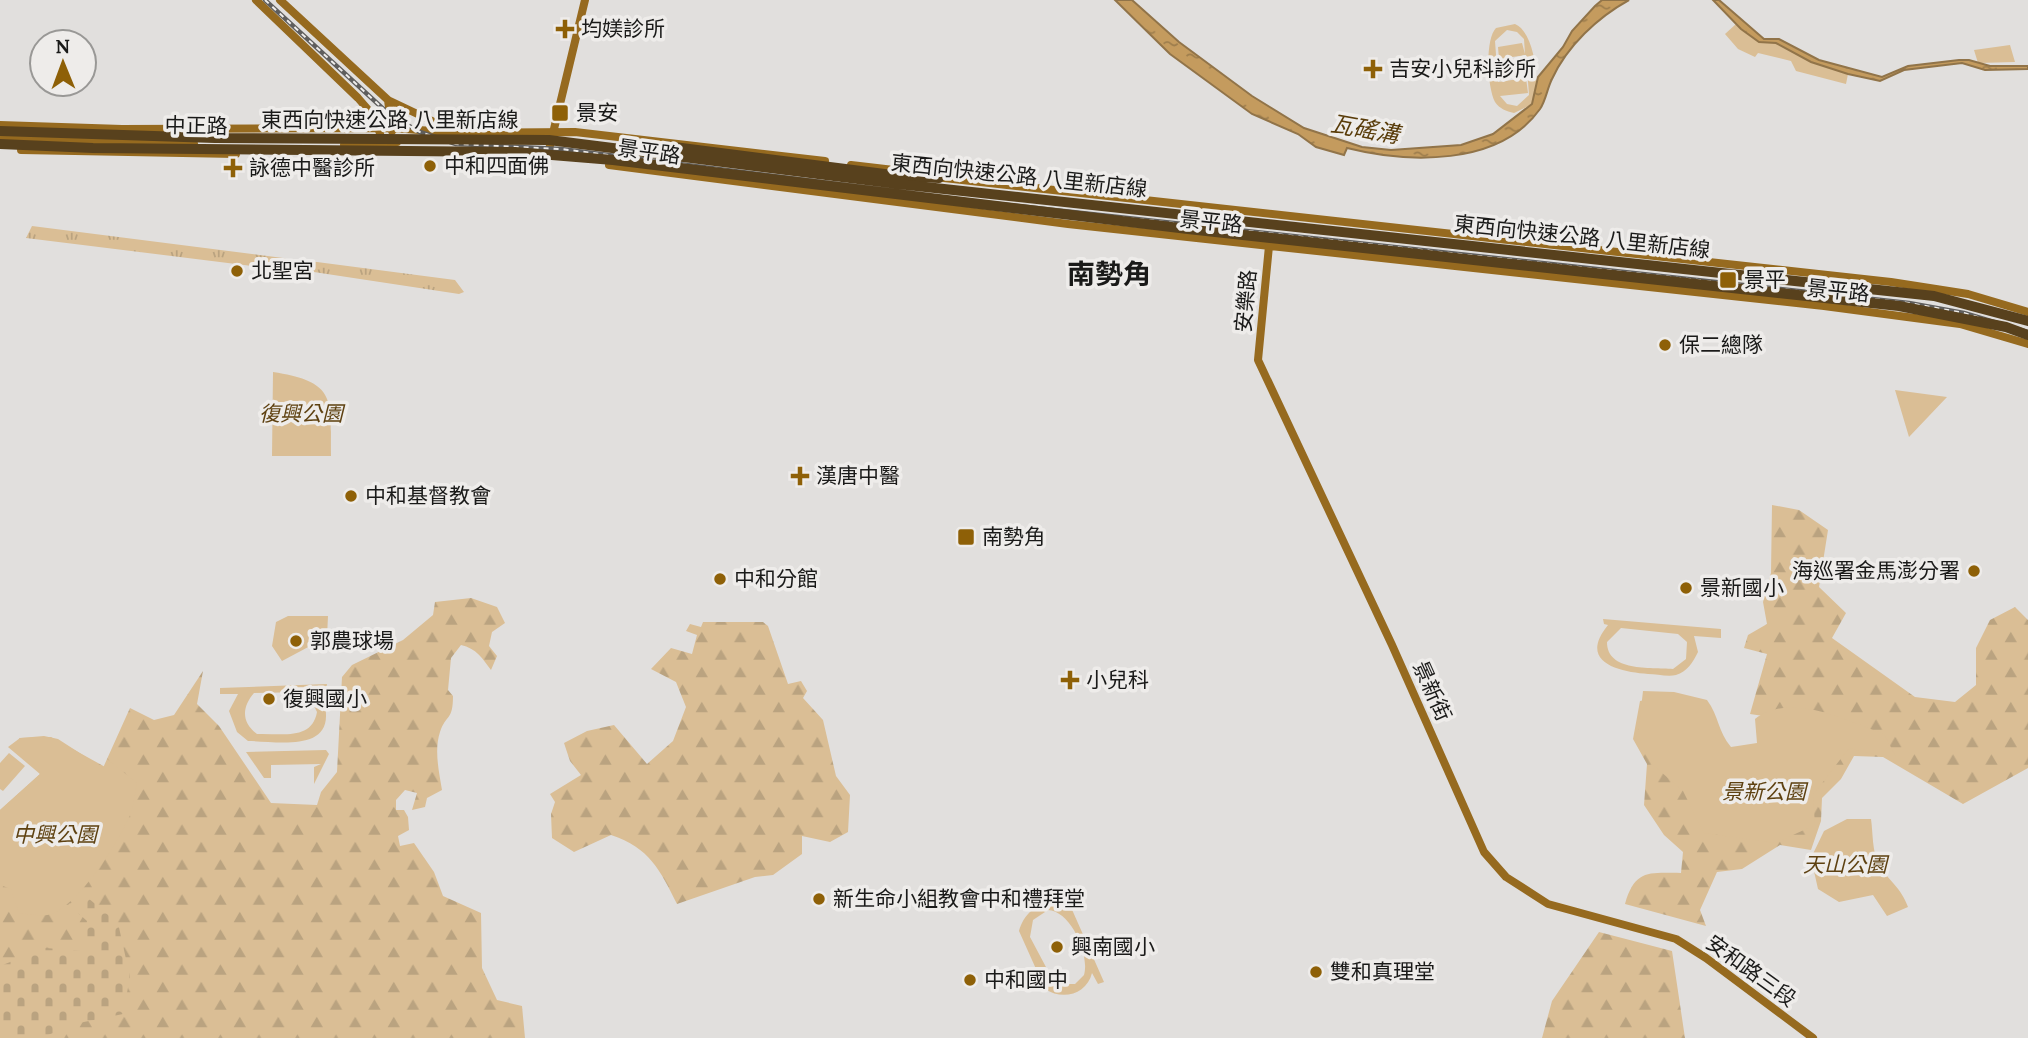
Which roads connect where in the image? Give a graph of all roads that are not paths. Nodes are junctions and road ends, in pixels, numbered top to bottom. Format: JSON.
{"nodes":[{"id":1,"x":256,"y":0,"type":"edge"},
{"id":2,"x":280,"y":0,"type":"edge"},
{"id":3,"x":585,"y":0,"type":"edge"},
{"id":4,"x":388,"y":100,"type":"junction"},
{"id":5,"x":0,"y":125,"type":"edge"},
{"id":6,"x":392,"y":128,"type":"junction"},
{"id":7,"x":379,"y":129,"type":"junction"},
{"id":8,"x":0,"y":131,"type":"edge"},
{"id":9,"x":433,"y":131,"type":"junction"},
{"id":10,"x":459,"y":133,"type":"junction"},
{"id":11,"x":550,"y":136,"type":"junction"},
{"id":12,"x":0,"y":137,"type":"edge"},
{"id":13,"x":388,"y":144,"type":"junction"},
{"id":14,"x":0,"y":147,"type":"edge"},
{"id":15,"x":389,"y":155,"type":"junction"},
{"id":16,"x":426,"y":155,"type":"junction"},
{"id":17,"x":547,"y":158,"type":"junction"},
{"id":18,"x":939,"y":178,"type":"junction"},
{"id":19,"x":962,"y":181,"type":"junction"},
{"id":20,"x":1090,"y":194,"type":"junction"},
{"id":21,"x":1142,"y":232,"type":"junction"},
{"id":22,"x":1269,"y":246,"type":"junction"},
{"id":23,"x":2028,"y":312,"type":"edge"},
{"id":24,"x":2028,"y":321,"type":"edge"},
{"id":25,"x":2028,"y":335,"type":"edge"},
{"id":26,"x":2028,"y":344,"type":"edge"},
{"id":27,"x":1258,"y":360,"type":"joint"},
{"id":28,"x":1665,"y":936,"type":"joint"},
{"id":29,"x":1813,"y":1038,"type":"edge"}],
"edges":[{"from":1,"to":7,"type":"main road"},
{"from":2,"to":4,"type":"main road"},
{"from":3,"to":11,"type":"main road"},
{"from":4,"to":6,"type":"main road"},
{"from":4,"to":10,"type":"main road"},
{"from":5,"to":7,"type":"main road","name":"中正路"},
{"from":6,"to":7,"type":"main road","name":"景平路"},
{"from":6,"to":9,"type":"main road","name":"景平路"},
{"from":6,"to":13,"type":"main road"},
{"from":7,"to":13,"type":"main road"},
{"from":8,"to":11,"type":"highway","name":"東西向快速公路 八里新店線","bridge":true},
{"from":9,"to":10,"type":"main road","name":"景平路"},
{"from":9,"to":13,"type":"main road","name":"中正路"},
{"from":10,"to":11,"type":"main road","name":"景平路"},
{"from":11,"to":17,"type":"main road"},
{"from":11,"to":18,"type":"highway","bridge":true},
{"from":11,"to":18,"type":"main road","name":"景平路"},
{"from":11,"to":19,"type":"main road","name":"景平路"},
{"from":11,"to":24,"type":"highway","name":"東西向快速公路 八里新店線","bridge":true},
{"from":12,"to":13,"type":"main road","name":"中正路"},
{"from":13,"to":15,"type":"main road"},
{"from":13,"to":16,"type":"main road","name":"中正路"},
{"from":14,"to":15,"type":"main road","name":"中正路"},
{"from":14,"to":25,"type":"highway","name":"東西向快速公路 八里新店線","bridge":true},
{"from":15,"to":16,"type":"main road","name":"景平路"},
{"from":16,"to":17,"type":"main road","name":"景平路"},
{"from":17,"to":21,"type":"main road","name":"景平路"},
{"from":18,"to":19,"type":"main road","name":"景平路"},
{"from":19,"to":20,"type":"main road","name":"景平路"},
{"from":20,"to":21,"type":"main road"},
{"from":20,"to":23,"type":"main road","name":"景平路"},
{"from":21,"to":22,"type":"main road","name":"景平路"},
{"from":22,"to":26,"type":"main road","name":"景平路"},
{"from":22,"to":27,"type":"main road","name":"安樂路"},
{"from":27,"to":28,"type":"main road","name":"景新街"},
{"from":28,"to":29,"type":"main road","name":"安和路三段"}]}
